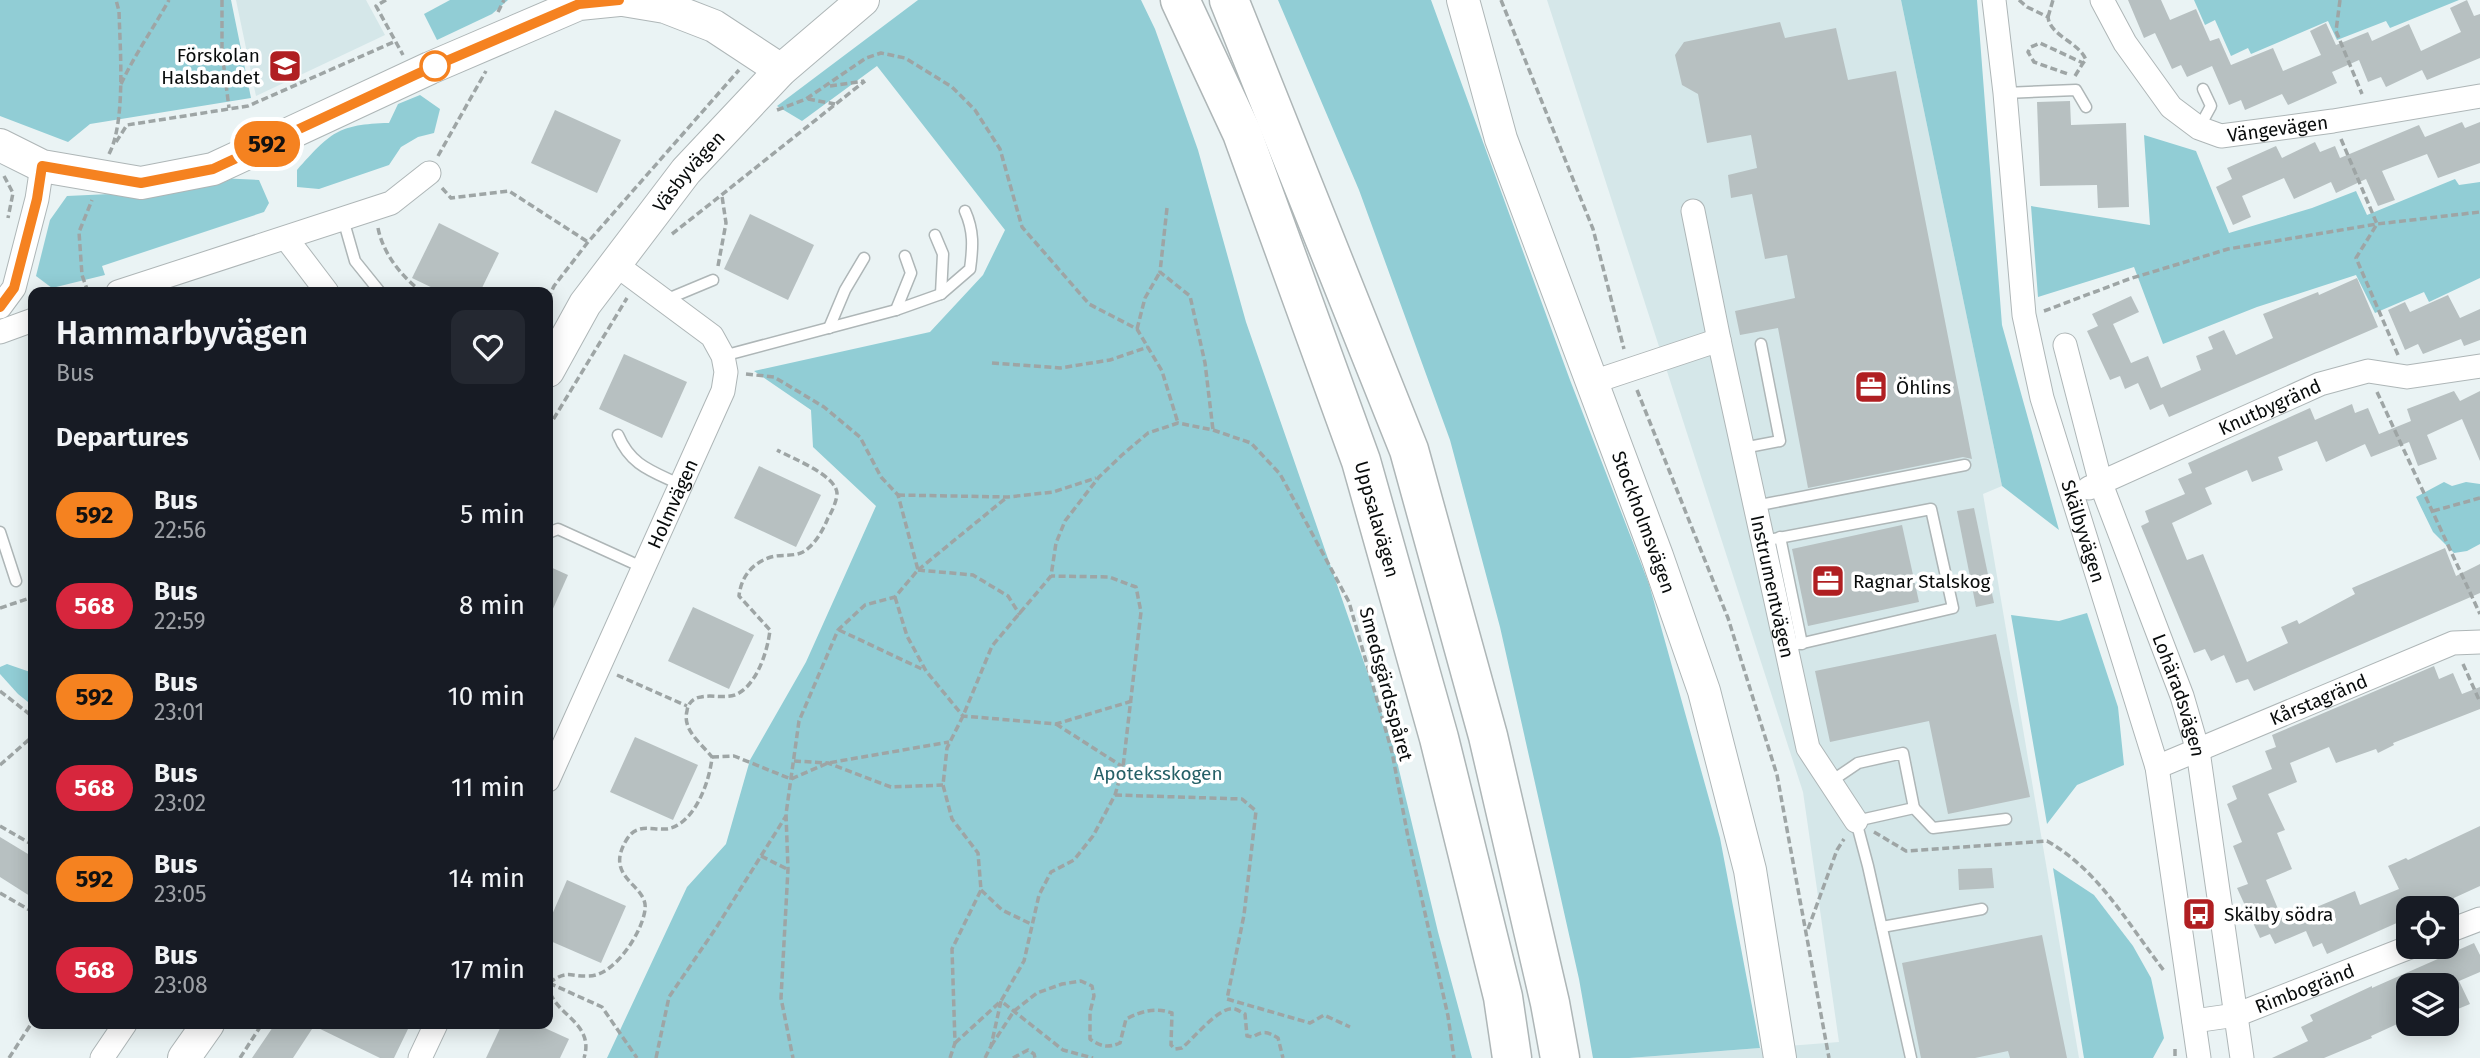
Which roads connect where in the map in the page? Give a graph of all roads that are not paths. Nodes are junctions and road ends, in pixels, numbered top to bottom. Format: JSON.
{"nodes":[{"id":1,"x":621,"y":0,"type":"edge"},
{"id":2,"x":863,"y":0,"type":"edge"},
{"id":3,"x":1180,"y":0,"type":"edge"},
{"id":4,"x":1229,"y":0,"type":"edge"},
{"id":5,"x":1463,"y":0,"type":"edge"},
{"id":6,"x":1994,"y":0,"type":"edge"},
{"id":7,"x":2102,"y":0,"type":"edge"},
{"id":8,"x":579,"y":2,"type":"edge"},
{"id":9,"x":781,"y":70,"type":"junction"},
{"id":10,"x":2203,"y":89,"type":"dead end"},
{"id":11,"x":2006,"y":93,"type":"junction"},
{"id":12,"x":2479,"y":95,"type":"edge"},
{"id":13,"x":2086,"y":107,"type":"dead end"},
{"id":14,"x":2199,"y":128,"type":"junction"},
{"id":15,"x":0,"y":145,"type":"edge"},
{"id":16,"x":42,"y":166,"type":"junction"},
{"id":17,"x":429,"y":173,"type":"road end"},
{"id":18,"x":965,"y":211,"type":"dead end"},
{"id":19,"x":1693,"y":211,"type":"dead end"},
{"id":20,"x":343,"y":219,"type":"junction"},
{"id":21,"x":935,"y":235,"type":"dead end"},
{"id":22,"x":286,"y":238,"type":"junction"},
{"id":23,"x":905,"y":256,"type":"dead end"},
{"id":24,"x":864,"y":258,"type":"dead end"},
{"id":25,"x":627,"y":272,"type":"junction"},
{"id":26,"x":713,"y":280,"type":"road end"},
{"id":27,"x":134,"y":287,"type":"edge"},
{"id":28,"x":323,"y":287,"type":"edge"},
{"id":29,"x":376,"y":287,"type":"edge"},
{"id":30,"x":941,"y":294,"type":"junction"},
{"id":31,"x":665,"y":300,"type":"junction"},
{"id":32,"x":0,"y":307,"type":"edge"},
{"id":33,"x":896,"y":310,"type":"junction"},
{"id":34,"x":28,"y":322,"type":"edge"},
{"id":35,"x":829,"y":328,"type":"junction"},
{"id":36,"x":0,"y":332,"type":"edge"},
{"id":37,"x":1719,"y":340,"type":"junction"},
{"id":38,"x":1761,"y":344,"type":"dead end"},
{"id":39,"x":2065,"y":345,"type":"dead end"},
{"id":40,"x":553,"y":362,"type":"edge"},
{"id":41,"x":725,"y":364,"type":"junction"},
{"id":42,"x":2480,"y":366,"type":"edge"},
{"id":43,"x":1593,"y":382,"type":"junction"},
{"id":44,"x":618,"y":435,"type":"dead end"},
{"id":45,"x":1743,"y":448,"type":"junction"},
{"id":46,"x":1965,"y":465,"type":"dead end"},
{"id":47,"x":2101,"y":484,"type":"junction"},
{"id":48,"x":681,"y":485,"type":"junction"},
{"id":49,"x":2071,"y":494,"type":"junction"},
{"id":50,"x":1755,"y":506,"type":"junction"},
{"id":51,"x":553,"y":531,"type":"edge"},
{"id":52,"x":0,"y":532,"type":"edge"},
{"id":53,"x":1771,"y":539,"type":"junction"},
{"id":54,"x":644,"y":568,"type":"junction"},
{"id":55,"x":16,"y":580,"type":"dead end"},
{"id":56,"x":2480,"y":642,"type":"edge"},
{"id":57,"x":1794,"y":645,"type":"junction"},
{"id":58,"x":2198,"y":751,"type":"junction"},
{"id":59,"x":2158,"y":767,"type":"junction"},
{"id":60,"x":553,"y":769,"type":"edge"},
{"id":61,"x":1830,"y":782,"type":"junction"},
{"id":62,"x":1914,"y":808,"type":"junction"},
{"id":63,"x":2007,"y":819,"type":"dead end"},
{"id":64,"x":1856,"y":821,"type":"junction"},
{"id":65,"x":1982,"y":909,"type":"dead end"},
{"id":66,"x":2480,"y":919,"type":"edge"},
{"id":67,"x":1882,"y":927,"type":"junction"},
{"id":68,"x":2459,"y":927,"type":"edge"},
{"id":69,"x":2396,"y":952,"type":"edge"},
{"id":70,"x":2193,"y":1011,"type":"junction"},
{"id":71,"x":2236,"y":1015,"type":"junction"},
{"id":72,"x":122,"y":1029,"type":"edge"},
{"id":73,"x":204,"y":1029,"type":"edge"},
{"id":74,"x":434,"y":1029,"type":"edge"},
{"id":75,"x":102,"y":1058,"type":"edge"},
{"id":76,"x":184,"y":1058,"type":"edge"},
{"id":77,"x":420,"y":1058,"type":"edge"},
{"id":78,"x":1512,"y":1058,"type":"edge"},
{"id":79,"x":1560,"y":1058,"type":"edge"},
{"id":80,"x":1780,"y":1058,"type":"edge"},
{"id":81,"x":1911,"y":1058,"type":"edge"},
{"id":82,"x":2199,"y":1058,"type":"edge"},
{"id":83,"x":2242,"y":1058,"type":"edge"}],
"edges":[{"from":1,"to":8,"type":"street"},
{"from":1,"to":9,"type":"street"},
{"from":2,"to":9,"type":"street","name":"Väsbyvägen"},
{"from":3,"to":78,"type":"highway","name":"Uppsalavägen"},
{"from":4,"to":79,"type":"highway"},
{"from":5,"to":43,"type":"street","name":"Stockholmsvägen"},
{"from":6,"to":11,"type":"street","name":"Skälbyvägen"},
{"from":7,"to":14,"type":"street","name":"Vängevägen"},
{"from":8,"to":16,"type":"street"},
{"from":9,"to":25,"type":"street","name":"Väsbyvägen"},
{"from":10,"to":14,"type":"lane"},
{"from":11,"to":13,"type":"lane"},
{"from":11,"to":49,"type":"street","name":"Skälbyvägen"},
{"from":12,"to":14,"type":"street","name":"Vängevägen"},
{"from":15,"to":16,"type":"street"},
{"from":16,"to":32,"type":"street"},
{"from":17,"to":20,"type":"street"},
{"from":18,"to":30,"type":"lane"},
{"from":19,"to":37,"type":"street","name":"Instrumentvägen"},
{"from":20,"to":22,"type":"street"},
{"from":20,"to":29,"type":"lane"},
{"from":21,"to":30,"type":"lane"},
{"from":22,"to":27,"type":"street"},
{"from":22,"to":28,"type":"street"},
{"from":23,"to":33,"type":"lane"},
{"from":24,"to":35,"type":"lane"},
{"from":25,"to":31,"type":"street"},
{"from":25,"to":40,"type":"street","name":"Väsbyvägen"},
{"from":26,"to":31,"type":"lane"},
{"from":30,"to":33,"type":"lane"},
{"from":31,"to":41,"type":"street"},
{"from":33,"to":35,"type":"lane"},
{"from":34,"to":36,"type":"street"},
{"from":35,"to":41,"type":"lane"},
{"from":37,"to":43,"type":"street"},
{"from":37,"to":45,"type":"street","name":"Instrumentvägen"},
{"from":38,"to":45,"type":"lane"},
{"from":39,"to":47,"type":"street","name":"Lohäradsvägen"},
{"from":41,"to":48,"type":"street","name":"Holmvägen"},
{"from":42,"to":47,"type":"street","name":"Knutbygränd"},
{"from":43,"to":80,"type":"street","name":"Stockholmsvägen"},
{"from":44,"to":48,"type":"lane"},
{"from":45,"to":50,"type":"street","name":"Instrumentvägen"},
{"from":46,"to":50,"type":"lane"},
{"from":47,"to":49,"type":"street","name":"Knutbygränd"},
{"from":47,"to":58,"type":"street","name":"Lohäradsvägen"},
{"from":48,"to":54,"type":"street","name":"Holmvägen"},
{"from":49,"to":59,"type":"street","name":"Skälbyvägen"},
{"from":50,"to":53,"type":"street","name":"Instrumentvägen"},
{"from":51,"to":54,"type":"lane"},
{"from":52,"to":55,"type":"lane"},
{"from":53,"to":57,"type":"street","name":"Instrumentvägen"},
{"from":53,"to":57,"type":"lane"},
{"from":54,"to":60,"type":"street","name":"Holmvägen"},
{"from":56,"to":58,"type":"street","name":"Kårstagränd"},
{"from":57,"to":61,"type":"street","name":"Instrumentvägen"},
{"from":58,"to":59,"type":"street","name":"Kårstagränd"},
{"from":58,"to":71,"type":"street","name":"Lohäradsvägen"},
{"from":59,"to":70,"type":"street","name":"Skälbyvägen"},
{"from":61,"to":62,"type":"lane"},
{"from":61,"to":64,"type":"street","name":"Instrumentvägen"},
{"from":62,"to":63,"type":"lane"},
{"from":62,"to":64,"type":"lane"},
{"from":64,"to":67,"type":"lane"},
{"from":65,"to":67,"type":"lane"},
{"from":66,"to":68,"type":"street"},
{"from":67,"to":81,"type":"lane"},
{"from":69,"to":71,"type":"street","name":"Rimbogränd"},
{"from":70,"to":71,"type":"street","name":"Rimbogränd"},
{"from":70,"to":82,"type":"street","name":"Skälbyvägen"},
{"from":71,"to":83,"type":"street","name":"Lohäradsvägen"},
{"from":72,"to":75,"type":"street"},
{"from":73,"to":76,"type":"street"},
{"from":74,"to":77,"type":"street"}]}
